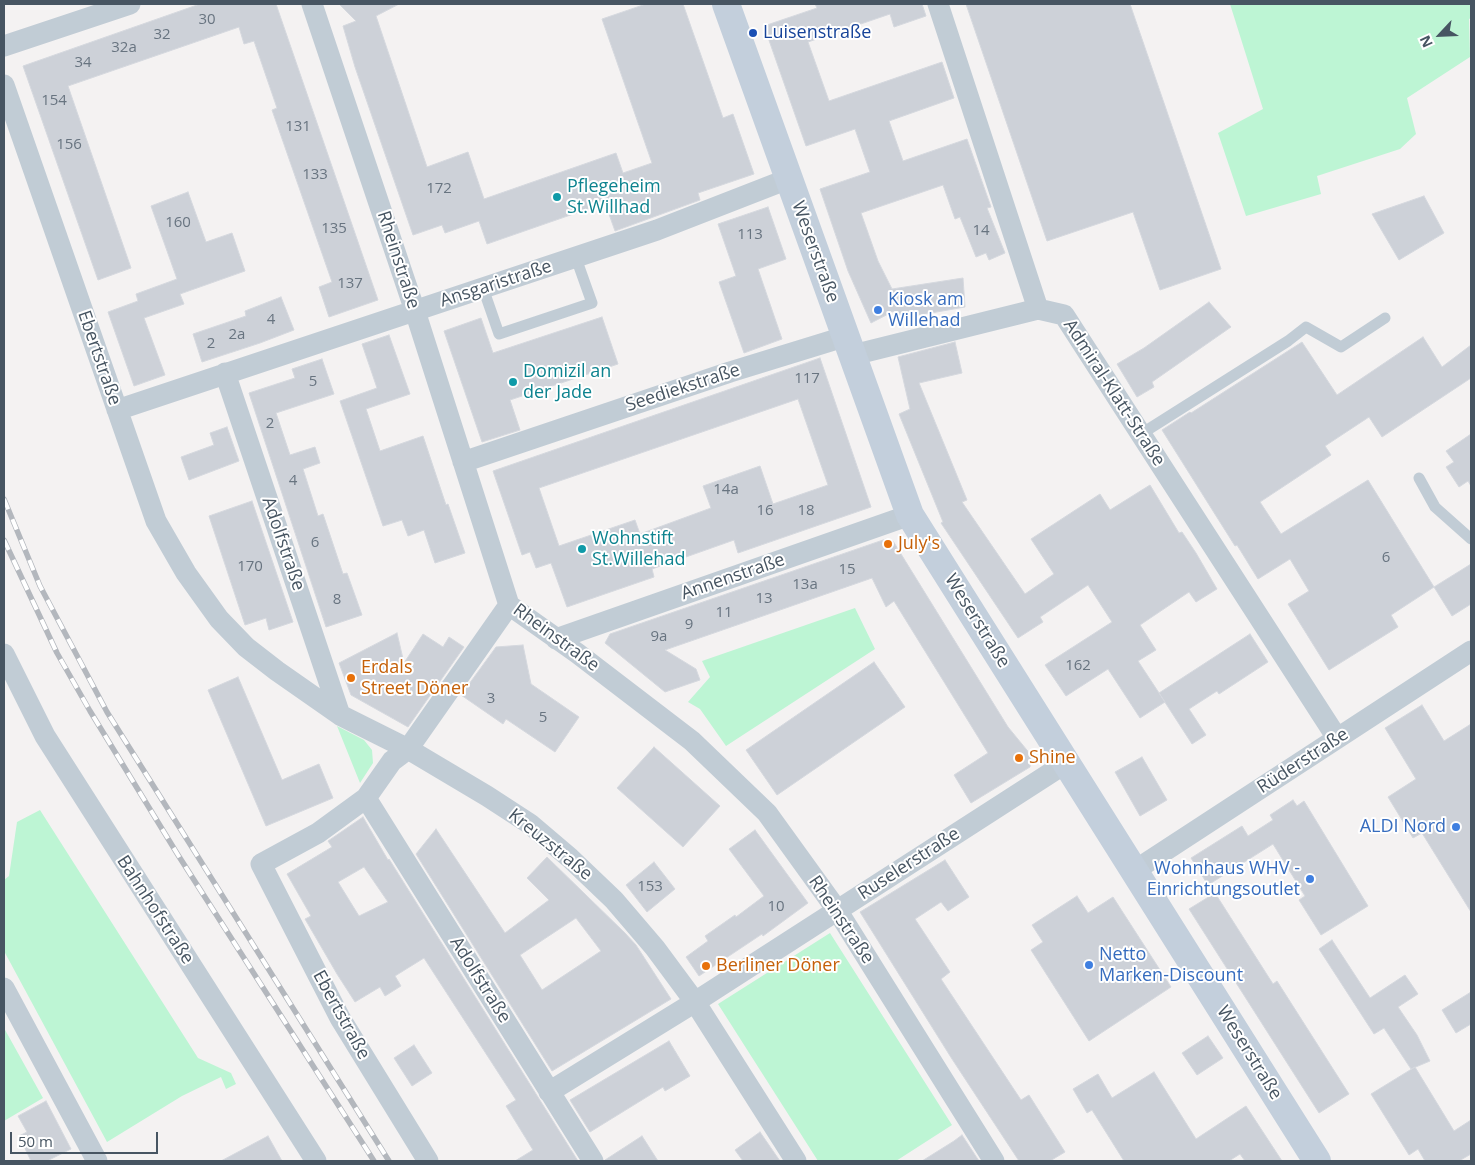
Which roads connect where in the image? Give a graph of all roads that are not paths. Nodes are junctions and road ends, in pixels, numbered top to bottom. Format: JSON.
{"nodes":[{"id":1,"x":130,"y":4,"type":"edge"},
{"id":2,"x":312,"y":4,"type":"edge"},
{"id":3,"x":726,"y":4,"type":"edge"},
{"id":4,"x":938,"y":4,"type":"edge"},
{"id":5,"x":4,"y":46,"type":"edge"},
{"id":6,"x":4,"y":85,"type":"edge"},
{"id":7,"x":788,"y":179,"type":"junction"},
{"id":8,"x":576,"y":258,"type":"junction"},
{"id":9,"x":483,"y":288,"type":"junction"},
{"id":10,"x":1038,"y":309,"type":"junction"},
{"id":11,"x":415,"y":311,"type":"junction"},
{"id":12,"x":1385,"y":318,"type":"dead end"},
{"id":13,"x":850,"y":346,"type":"junction"},
{"id":14,"x":225,"y":373,"type":"junction"},
{"id":15,"x":117,"y":410,"type":"junction"},
{"id":16,"x":1141,"y":434,"type":"junction"},
{"id":17,"x":463,"y":462,"type":"junction"},
{"id":18,"x":1419,"y":478,"type":"dead end"},
{"id":19,"x":910,"y":515,"type":"junction"},
{"id":20,"x":1471,"y":539,"type":"edge"},
{"id":21,"x":509,"y":605,"type":"junction"},
{"id":22,"x":220,"y":619,"type":"joint"},
{"id":23,"x":556,"y":639,"type":"junction"},
{"id":24,"x":1471,"y":651,"type":"edge"},
{"id":25,"x":4,"y":654,"type":"edge"},
{"id":26,"x":340,"y":715,"type":"junction"},
{"id":27,"x":1337,"y":738,"type":"junction"},
{"id":28,"x":408,"y":750,"type":"junction"},
{"id":29,"x":1066,"y":763,"type":"junction"},
{"id":30,"x":366,"y":798,"type":"junction"},
{"id":31,"x":1134,"y":871,"type":"junction"},
{"id":32,"x":837,"y":910,"type":"junction"},
{"id":33,"x":4,"y":988,"type":"edge"},
{"id":34,"x":695,"y":1002,"type":"junction"},
{"id":35,"x":549,"y":1092,"type":"junction"},
{"id":36,"x":97,"y":1161,"type":"edge"},
{"id":37,"x":316,"y":1161,"type":"edge"},
{"id":38,"x":428,"y":1161,"type":"edge"},
{"id":39,"x":594,"y":1161,"type":"edge"},
{"id":40,"x":796,"y":1161,"type":"edge"},
{"id":41,"x":994,"y":1161,"type":"edge"},
{"id":42,"x":1317,"y":1161,"type":"edge"}],
"edges":[{"from":1,"to":5,"type":"street"},
{"from":2,"to":11,"type":"street","name":"Rheinstraße"},
{"from":3,"to":7,"type":"street","name":"Weserstraße"},
{"from":4,"to":10,"type":"street"},
{"from":6,"to":15,"type":"street","name":"Ebertstraße"},
{"from":7,"to":8,"type":"street","name":"Ansgaristraße"},
{"from":7,"to":13,"type":"street","name":"Weserstraße"},
{"from":8,"to":9,"type":"street","name":"Ansgaristraße"},
{"from":8,"to":9,"type":"lane"},
{"from":9,"to":11,"type":"street","name":"Ansgaristraße"},
{"from":10,"to":13,"type":"street","name":"Seediekstraße"},
{"from":10,"to":16,"type":"street","name":"Admiral-Klatt-Straße"},
{"from":11,"to":14,"type":"street","name":"Ansgaristraße"},
{"from":11,"to":17,"type":"street","name":"Rheinstraße"},
{"from":12,"to":16,"type":"lane"},
{"from":13,"to":17,"type":"street","name":"Seediekstraße"},
{"from":13,"to":19,"type":"street","name":"Weserstraße"},
{"from":14,"to":15,"type":"street","name":"Ansgaristraße"},
{"from":14,"to":26,"type":"street","name":"Adolfstraße"},
{"from":15,"to":22,"type":"street","name":"Ebertstraße"},
{"from":16,"to":27,"type":"street","name":"Admiral-Klatt-Straße"},
{"from":17,"to":21,"type":"street","name":"Rheinstraße"},
{"from":18,"to":20,"type":"lane"},
{"from":19,"to":23,"type":"street","name":"Annenstraße"},
{"from":19,"to":29,"type":"street","name":"Weserstraße"},
{"from":21,"to":23,"type":"street","name":"Rheinstraße"},
{"from":21,"to":28,"type":"street"},
{"from":22,"to":26,"type":"street","name":"Kreuzstraße"},
{"from":23,"to":32,"type":"street","name":"Rheinstraße"},
{"from":24,"to":27,"type":"street","name":"Rüderstraße"},
{"from":25,"to":37,"type":"street","name":"Bahnhofstraße"},
{"from":26,"to":28,"type":"street","name":"Kreuzstraße"},
{"from":27,"to":31,"type":"street","name":"Rüderstraße"},
{"from":28,"to":30,"type":"street"},
{"from":28,"to":34,"type":"street","name":"Kreuzstraße"},
{"from":29,"to":31,"type":"street","name":"Weserstraße"},
{"from":29,"to":32,"type":"street","name":"Ruselerstraße"},
{"from":30,"to":35,"type":"street","name":"Adolfstraße"},
{"from":30,"to":38,"type":"street","name":"Ebertstraße"},
{"from":31,"to":42,"type":"street","name":"Weserstraße"},
{"from":32,"to":34,"type":"street","name":"Ruselerstraße"},
{"from":32,"to":41,"type":"street","name":"Rheinstraße"},
{"from":33,"to":36,"type":"street"},
{"from":34,"to":35,"type":"street","name":"Ruselerstraße"},
{"from":34,"to":40,"type":"street","name":"Kreuzstraße"},
{"from":35,"to":39,"type":"street","name":"Adolfstraße"}]}
